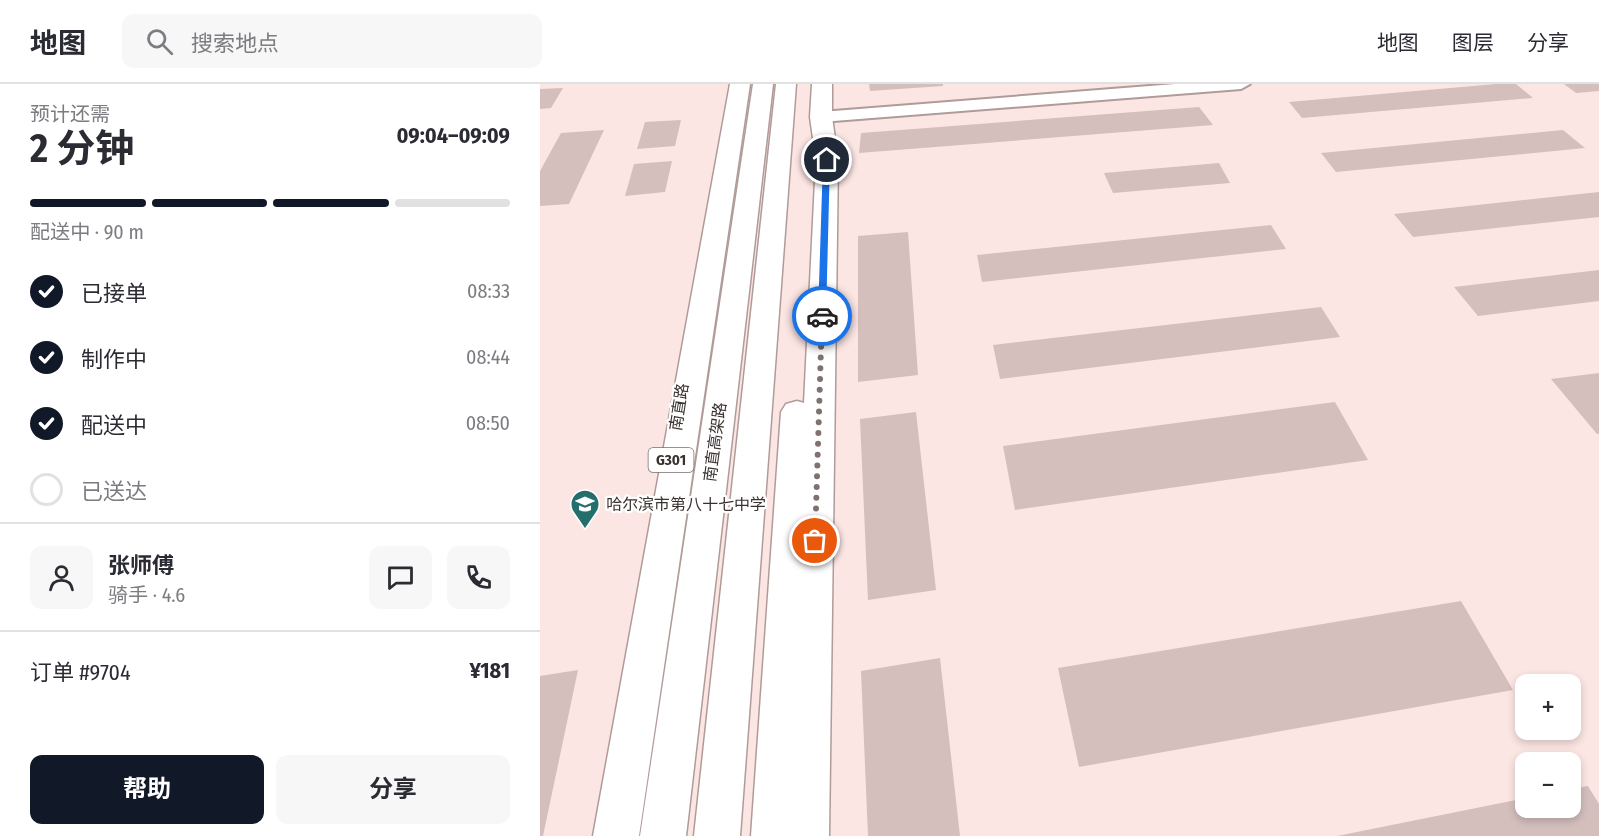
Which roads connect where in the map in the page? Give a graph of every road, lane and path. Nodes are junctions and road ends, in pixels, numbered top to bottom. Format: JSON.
{"nodes":[{"id":1,"x":727,"y":84,"type":"edge"},
{"id":2,"x":740,"y":84,"type":"edge"},
{"id":3,"x":763,"y":84,"type":"edge"},
{"id":4,"x":786,"y":84,"type":"edge"},
{"id":5,"x":822,"y":84,"type":"edge"},
{"id":6,"x":1241,"y":84,"type":"edge"},
{"id":7,"x":821,"y":117,"type":"junction"},
{"id":8,"x":827,"y":160,"type":"junction"},
{"id":9,"x":611,"y":836,"type":"edge"},
{"id":10,"x":616,"y":836,"type":"edge"},
{"id":11,"x":663,"y":836,"type":"edge"},
{"id":12,"x":717,"y":836,"type":"edge"},
{"id":13,"x":774,"y":836,"type":"edge"},
{"id":14,"x":806,"y":836,"type":"edge"}],
"edges":[{"from":1,"to":9,"type":"highway","name":"南直路","number":"G301"},
{"from":2,"to":10,"type":"highway"},
{"from":3,"to":11,"type":"highway","name":"南直高架路"},
{"from":4,"to":12,"type":"highway"},
{"from":5,"to":7,"type":"highway"},
{"from":6,"to":7,"type":"street"},
{"from":7,"to":8,"type":"highway"},
{"from":8,"to":13,"type":"highway"},
{"from":8,"to":14,"type":"highway"}]}
